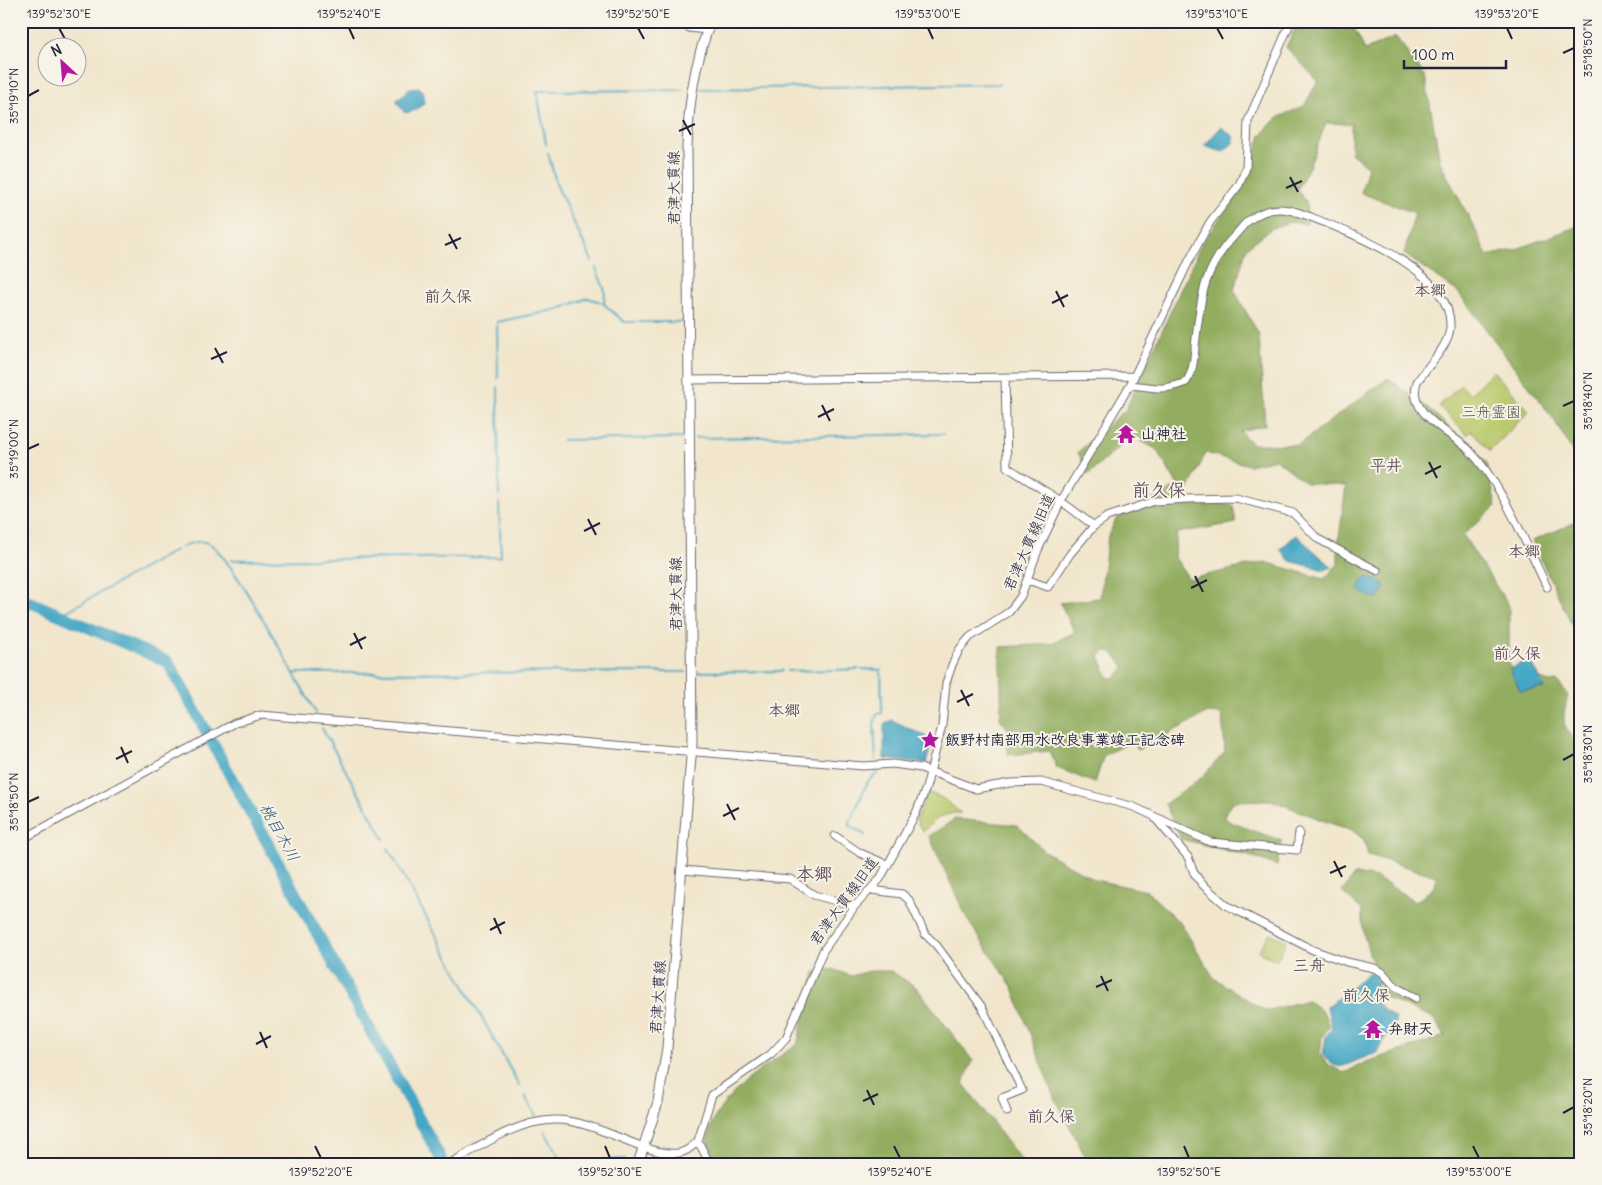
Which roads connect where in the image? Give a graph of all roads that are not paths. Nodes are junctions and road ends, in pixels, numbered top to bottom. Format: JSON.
{"nodes":[{"id":1,"x":686,"y":21,"type":"edge"},
{"id":2,"x":711,"y":21,"type":"edge"},
{"id":3,"x":1291,"y":21,"type":"edge"},
{"id":4,"x":707,"y":30,"type":"junction"},
{"id":5,"x":1134,"y":376,"type":"junction"},
{"id":6,"x":1006,"y":377,"type":"junction"},
{"id":7,"x":688,"y":380,"type":"junction"},
{"id":8,"x":1130,"y":385,"type":"junction"},
{"id":9,"x":1061,"y":501,"type":"junction"},
{"id":10,"x":1094,"y":526,"type":"junction"},
{"id":11,"x":1378,"y":571,"type":"dead end"},
{"id":12,"x":1028,"y":580,"type":"junction"},
{"id":13,"x":1547,"y":587,"type":"dead end"},
{"id":14,"x":692,"y":752,"type":"junction"},
{"id":15,"x":930,"y":772,"type":"junction"},
{"id":16,"x":1154,"y":817,"type":"junction"},
{"id":17,"x":1299,"y":832,"type":"dead end"},
{"id":18,"x":836,"y":836,"type":"dead end"},
{"id":19,"x":21,"y":840,"type":"edge"},
{"id":20,"x":888,"y":865,"type":"junction"},
{"id":21,"x":682,"y":870,"type":"junction"},
{"id":22,"x":871,"y":890,"type":"junction"},
{"id":23,"x":855,"y":906,"type":"junction"},
{"id":24,"x":1416,"y":998,"type":"dead end"},
{"id":25,"x":1007,"y":1112,"type":"dead end"},
{"id":26,"x":698,"y":1141,"type":"junction"},
{"id":27,"x":644,"y":1146,"type":"junction"},
{"id":28,"x":449,"y":1164,"type":"edge"},
{"id":29,"x":638,"y":1164,"type":"edge"},
{"id":30,"x":710,"y":1164,"type":"edge"}],
"edges":[{"from":1,"to":4,"type":"street"},
{"from":2,"to":4,"type":"main road","name":"君津大貫線"},
{"from":3,"to":5,"type":"street","name":"君津大貫線旧道"},
{"from":4,"to":7,"type":"main road","name":"君津大貫線"},
{"from":5,"to":6,"type":"street"},
{"from":5,"to":8,"type":"street","name":"君津大貫線旧道"},
{"from":6,"to":7,"type":"street"},
{"from":6,"to":9,"type":"street"},
{"from":7,"to":14,"type":"main road","name":"君津大貫線"},
{"from":8,"to":9,"type":"street","name":"君津大貫線旧道"},
{"from":8,"to":13,"type":"street"},
{"from":9,"to":10,"type":"street"},
{"from":9,"to":12,"type":"street","name":"君津大貫線旧道"},
{"from":10,"to":11,"type":"street"},
{"from":10,"to":12,"type":"street"},
{"from":12,"to":15,"type":"street","name":"君津大貫線旧道"},
{"from":14,"to":15,"type":"street"},
{"from":14,"to":19,"type":"street"},
{"from":14,"to":21,"type":"main road","name":"君津大貫線"},
{"from":15,"to":16,"type":"street"},
{"from":15,"to":20,"type":"street","name":"君津大貫線旧道"},
{"from":16,"to":17,"type":"street"},
{"from":16,"to":24,"type":"street"},
{"from":18,"to":20,"type":"street"},
{"from":20,"to":22,"type":"street","name":"君津大貫線旧道"},
{"from":21,"to":23,"type":"street"},
{"from":21,"to":27,"type":"main road","name":"君津大貫線"},
{"from":22,"to":23,"type":"street","name":"君津大貫線旧道"},
{"from":22,"to":25,"type":"street"},
{"from":23,"to":26,"type":"street","name":"君津大貫線旧道"},
{"from":26,"to":27,"type":"street"},
{"from":26,"to":30,"type":"street"},
{"from":27,"to":28,"type":"street"},
{"from":27,"to":29,"type":"main road","name":"君津大貫線"}]}
